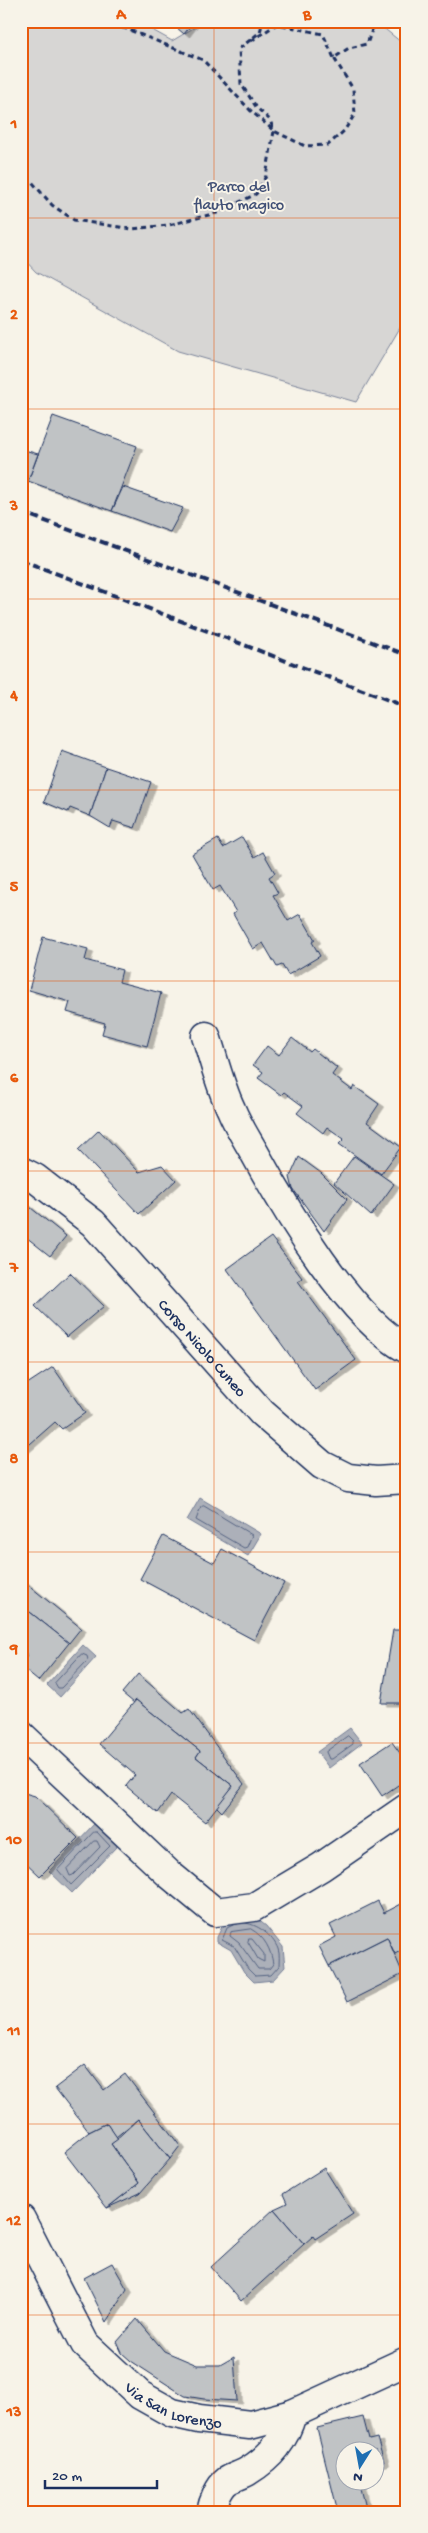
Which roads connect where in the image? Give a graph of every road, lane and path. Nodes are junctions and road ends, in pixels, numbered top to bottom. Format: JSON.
{"nodes":[{"id":1,"x":96,"y":21,"type":"edge"},
{"id":2,"x":263,"y":21,"type":"edge"},
{"id":3,"x":374,"y":21,"type":"edge"},
{"id":4,"x":239,"y":50,"type":"junction"},
{"id":5,"x":334,"y":58,"type":"junction"},
{"id":6,"x":274,"y":132,"type":"junction"},
{"id":7,"x":21,"y":169,"type":"edge"},
{"id":8,"x":206,"y":1036,"type":"dead end"},
{"id":9,"x":21,"y":1171,"type":"edge"},
{"id":10,"x":407,"y":1349,"type":"edge"},
{"id":11,"x":407,"y":1479,"type":"edge"},
{"id":12,"x":21,"y":1735,"type":"edge"},
{"id":13,"x":407,"y":1808,"type":"edge"},
{"id":14,"x":21,"y":2219,"type":"edge"},
{"id":15,"x":407,"y":2361,"type":"edge"},
{"id":16,"x":292,"y":2414,"type":"junction"},
{"id":17,"x":211,"y":2512,"type":"edge"}],
"edges":[{"from":1,"to":6,"type":"path"},
{"from":2,"to":4,"type":"path"},
{"from":3,"to":5,"type":"path"},
{"from":4,"to":5,"type":"path"},
{"from":4,"to":6,"type":"path"},
{"from":5,"to":6,"type":"path"},
{"from":6,"to":7,"type":"path"},
{"from":8,"to":10,"type":"main road"},
{"from":9,"to":11,"type":"main road","name":"Corso Nicolo Cuneo"},
{"from":12,"to":13,"type":"main road"},
{"from":14,"to":16,"type":"main road","name":"Via San Lorenzo"},
{"from":15,"to":16,"type":"main road","name":"Via San Lorenzo"},
{"from":16,"to":17,"type":"main road"}]}
